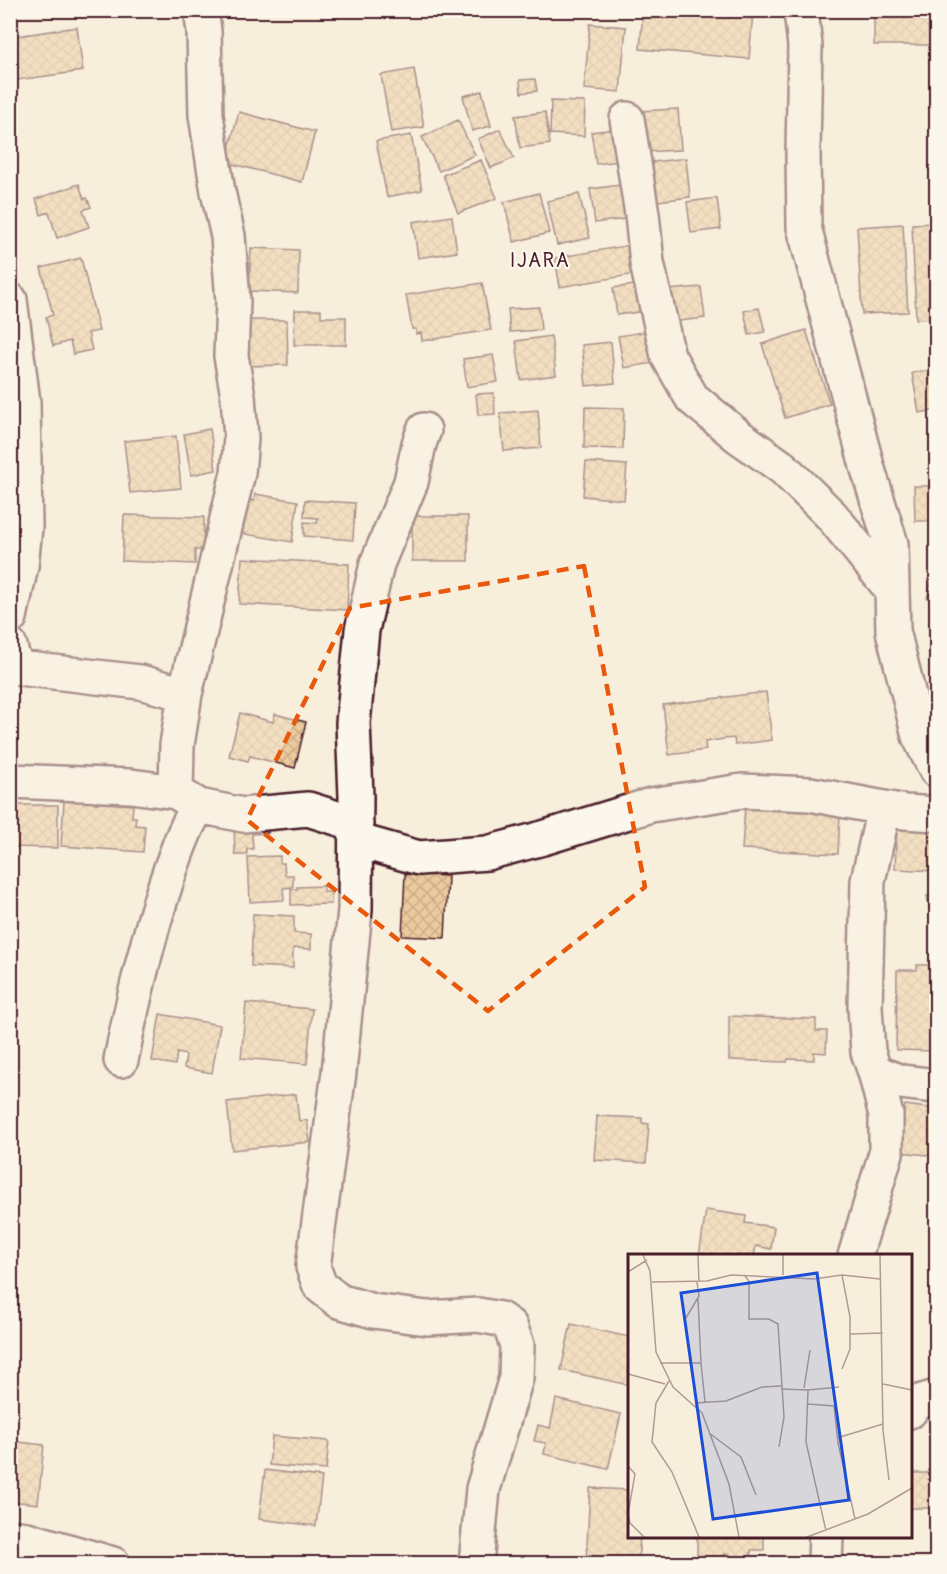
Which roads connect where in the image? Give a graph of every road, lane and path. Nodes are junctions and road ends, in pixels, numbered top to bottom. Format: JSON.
{"nodes":[{"id":1,"x":201,"y":10,"type":"edge"},
{"id":2,"x":801,"y":10,"type":"edge"},
{"id":3,"x":627,"y":119,"type":"dead end"},
{"id":4,"x":10,"y":300,"type":"edge"},
{"id":5,"x":424,"y":430,"type":"dead end"},
{"id":6,"x":17,"y":437,"type":"edge"},
{"id":7,"x":892,"y":590,"type":"junction"},
{"id":8,"x":10,"y":617,"type":"edge"},
{"id":9,"x":10,"y":646,"type":"edge"},
{"id":10,"x":185,"y":694,"type":"junction"},
{"id":11,"x":936,"y":770,"type":"edge"},
{"id":12,"x":10,"y":781,"type":"edge"},
{"id":13,"x":188,"y":799,"type":"junction"},
{"id":14,"x":884,"y":808,"type":"junction"},
{"id":15,"x":936,"y":814,"type":"edge"},
{"id":16,"x":356,"y":832,"type":"junction"},
{"id":17,"x":121,"y":1060,"type":"dead end"},
{"id":18,"x":875,"y":1071,"type":"junction"},
{"id":19,"x":936,"y":1086,"type":"edge"},
{"id":20,"x":856,"y":1254,"type":"edge"},
{"id":21,"x":936,"y":1397,"type":"edge"},
{"id":22,"x":911,"y":1409,"type":"edge"},
{"id":23,"x":10,"y":1537,"type":"edge"},
{"id":24,"x":826,"y":1538,"type":"edge"},
{"id":25,"x":113,"y":1563,"type":"edge"},
{"id":26,"x":476,"y":1563,"type":"edge"},
{"id":27,"x":825,"y":1563,"type":"edge"}],
"edges":[{"from":1,"to":10,"type":"street"},
{"from":2,"to":7,"type":"street"},
{"from":3,"to":7,"type":"street"},
{"from":4,"to":6,"type":"street"},
{"from":5,"to":16,"type":"street"},
{"from":6,"to":8,"type":"street"},
{"from":7,"to":11,"type":"street"},
{"from":9,"to":10,"type":"street"},
{"from":10,"to":13,"type":"street"},
{"from":12,"to":13,"type":"street"},
{"from":13,"to":16,"type":"street"},
{"from":13,"to":17,"type":"street"},
{"from":14,"to":15,"type":"street"},
{"from":14,"to":16,"type":"street"},
{"from":14,"to":18,"type":"street"},
{"from":16,"to":26,"type":"street"},
{"from":18,"to":19,"type":"street"},
{"from":18,"to":20,"type":"street"},
{"from":21,"to":22,"type":"street"},
{"from":23,"to":25,"type":"street"},
{"from":24,"to":27,"type":"street"}]}
